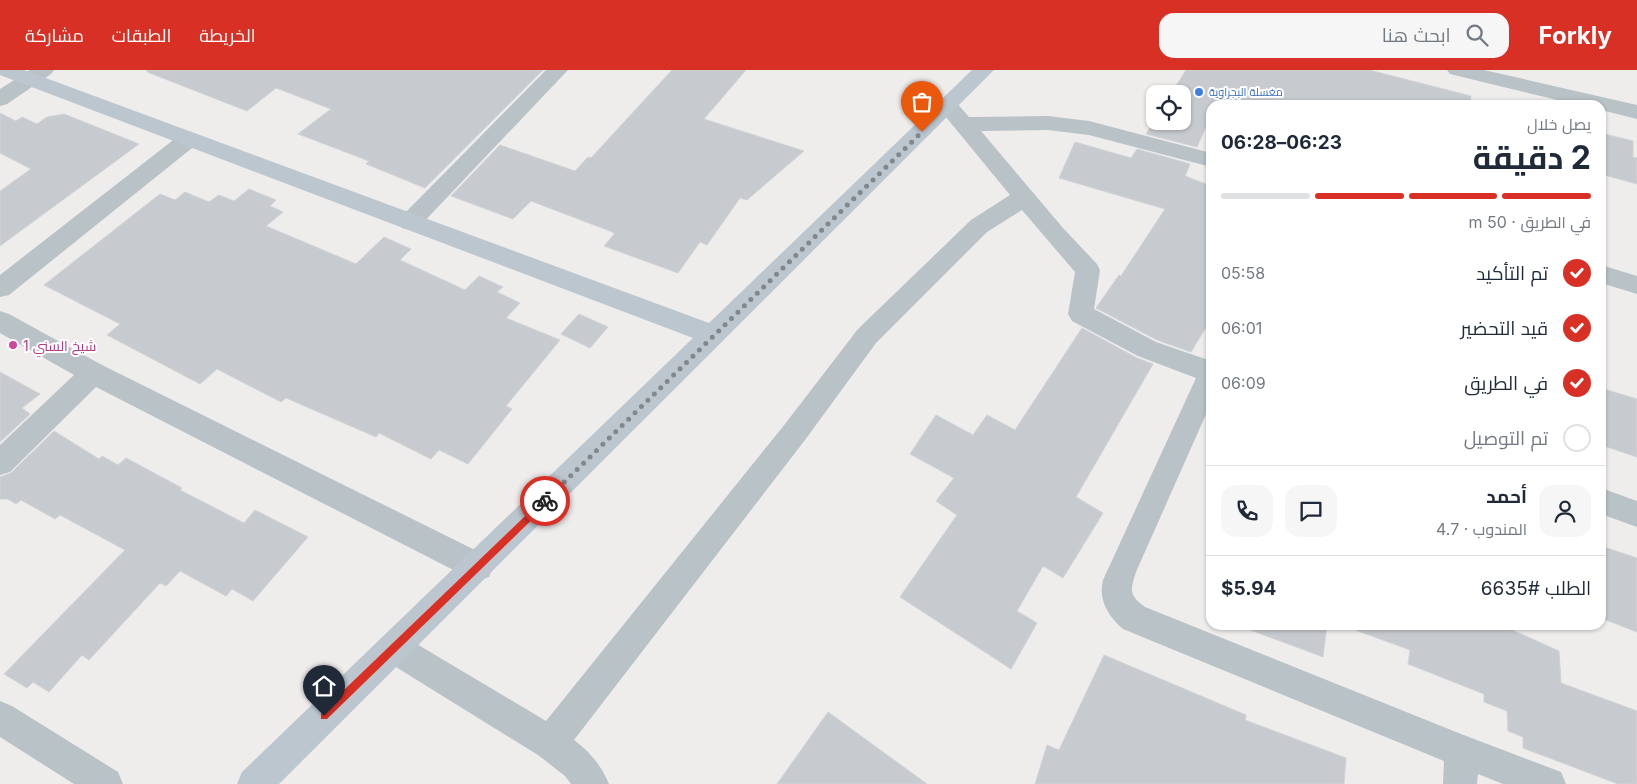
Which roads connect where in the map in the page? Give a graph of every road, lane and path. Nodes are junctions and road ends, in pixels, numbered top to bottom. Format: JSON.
{"nodes":[{"id":1,"x":5,"y":70,"type":"edge"},
{"id":2,"x":556,"y":70,"type":"edge"},
{"id":3,"x":984,"y":70,"type":"edge"},
{"id":4,"x":1457,"y":70,"type":"edge"},
{"id":5,"x":37,"y":75,"type":"edge"},
{"id":6,"x":0,"y":99,"type":"edge"},
{"id":7,"x":1586,"y":100,"type":"edge"},
{"id":8,"x":1606,"y":105,"type":"edge"},
{"id":9,"x":1637,"y":112,"type":"edge"},
{"id":10,"x":956,"y":115,"type":"junction"},
{"id":11,"x":188,"y":139,"type":"junction"},
{"id":12,"x":1206,"y":159,"type":"edge"},
{"id":13,"x":1024,"y":197,"type":"junction"},
{"id":14,"x":410,"y":222,"type":"junction"},
{"id":15,"x":1606,"y":275,"type":"edge"},
{"id":16,"x":1637,"y":284,"type":"edge"},
{"id":17,"x":0,"y":288,"type":"edge"},
{"id":18,"x":0,"y":321,"type":"edge"},
{"id":19,"x":713,"y":335,"type":"junction"},
{"id":20,"x":1206,"y":371,"type":"edge"},
{"id":21,"x":93,"y":373,"type":"junction"},
{"id":22,"x":1206,"y":384,"type":"edge"},
{"id":23,"x":0,"y":463,"type":"edge"},
{"id":24,"x":1606,"y":503,"type":"edge"},
{"id":25,"x":1637,"y":514,"type":"edge"},
{"id":26,"x":478,"y":567,"type":"junction"},
{"id":27,"x":394,"y":648,"type":"junction"},
{"id":28,"x":0,"y":718,"type":"edge"},
{"id":29,"x":550,"y":743,"type":"junction"},
{"id":30,"x":1460,"y":768,"type":"edge"},
{"id":31,"x":106,"y":784,"type":"edge"},
{"id":32,"x":254,"y":784,"type":"edge"},
{"id":33,"x":592,"y":784,"type":"edge"},
{"id":34,"x":1549,"y":784,"type":"edge"}],
"edges":[{"from":1,"to":5,"type":"street"},
{"from":2,"to":14,"type":"street"},
{"from":3,"to":10,"type":"street"},
{"from":4,"to":7,"type":"street"},
{"from":5,"to":6,"type":"street"},
{"from":5,"to":11,"type":"street"},
{"from":8,"to":9,"type":"street"},
{"from":10,"to":12,"type":"street"},
{"from":10,"to":13,"type":"street"},
{"from":10,"to":19,"type":"street"},
{"from":11,"to":14,"type":"street"},
{"from":11,"to":17,"type":"street"},
{"from":13,"to":20,"type":"street"},
{"from":13,"to":29,"type":"street"},
{"from":14,"to":19,"type":"street"},
{"from":15,"to":16,"type":"street"},
{"from":18,"to":21,"type":"street"},
{"from":19,"to":26,"type":"street"},
{"from":21,"to":23,"type":"street"},
{"from":21,"to":26,"type":"street"},
{"from":22,"to":30,"type":"street"},
{"from":24,"to":25,"type":"street"},
{"from":26,"to":27,"type":"street"},
{"from":27,"to":29,"type":"street"},
{"from":27,"to":32,"type":"street"},
{"from":28,"to":31,"type":"street"},
{"from":29,"to":33,"type":"street"},
{"from":30,"to":34,"type":"street"}]}
